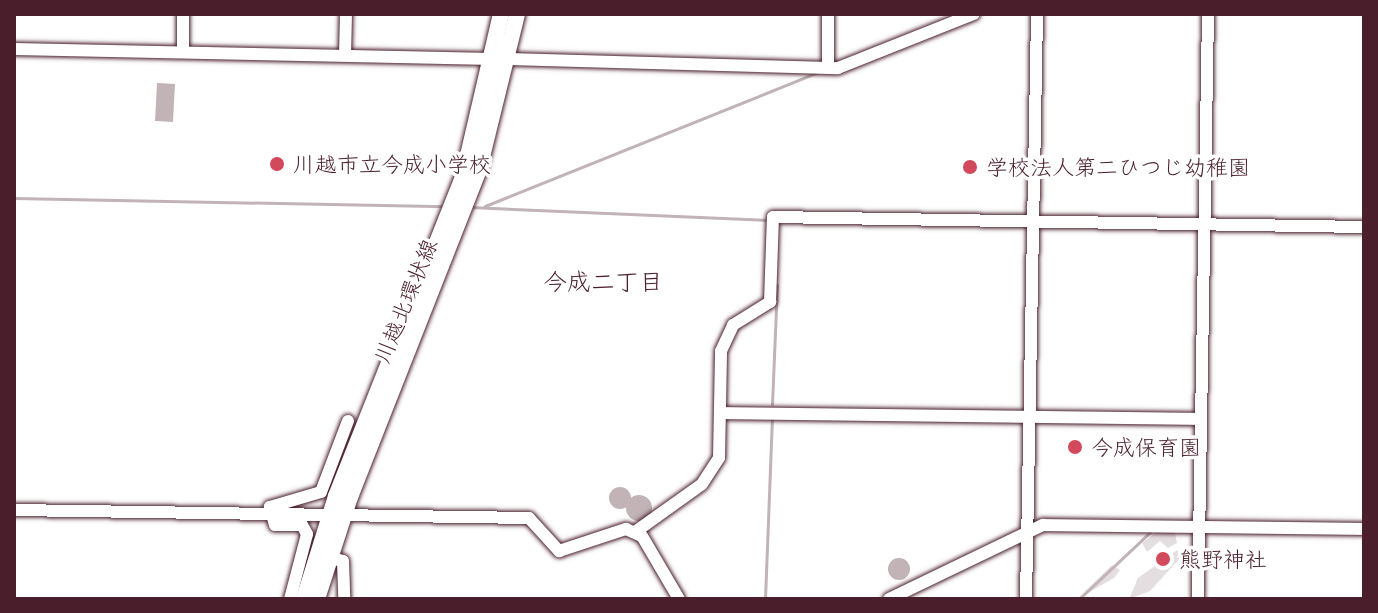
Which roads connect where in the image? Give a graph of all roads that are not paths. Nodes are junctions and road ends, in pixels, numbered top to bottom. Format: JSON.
{"nodes":[{"id":1,"x":183,"y":14,"type":"edge"},
{"id":2,"x":346,"y":14,"type":"edge"},
{"id":3,"x":501,"y":14,"type":"edge"},
{"id":4,"x":517,"y":14,"type":"edge"},
{"id":5,"x":828,"y":14,"type":"edge"},
{"id":6,"x":974,"y":14,"type":"edge"},
{"id":7,"x":1037,"y":14,"type":"edge"},
{"id":8,"x":1208,"y":14,"type":"edge"},
{"id":9,"x":14,"y":49,"type":"edge"},
{"id":10,"x":183,"y":52,"type":"junction"},
{"id":11,"x":345,"y":55,"type":"junction"},
{"id":12,"x":501,"y":59,"type":"junction"},
{"id":13,"x":828,"y":65,"type":"junction"},
{"id":14,"x":1034,"y":220,"type":"junction"},
{"id":15,"x":1204,"y":224,"type":"junction"},
{"id":16,"x":1364,"y":227,"type":"edge"},
{"id":17,"x":721,"y":413,"type":"junction"},
{"id":18,"x":1030,"y":415,"type":"junction"},
{"id":19,"x":1201,"y":419,"type":"junction"},
{"id":20,"x":348,"y":421,"type":"dead end"},
{"id":21,"x":14,"y":510,"type":"edge"},
{"id":22,"x":337,"y":514,"type":"junction"},
{"id":23,"x":269,"y":515,"type":"junction"},
{"id":24,"x":1199,"y":526,"type":"junction"},
{"id":25,"x":1027,"y":528,"type":"junction"},
{"id":26,"x":1364,"y":529,"type":"edge"},
{"id":27,"x":635,"y":532,"type":"junction"},
{"id":28,"x":330,"y":558,"type":"junction"},
{"id":29,"x":290,"y":599,"type":"edge"},
{"id":30,"x":304,"y":599,"type":"edge"},
{"id":31,"x":317,"y":599,"type":"edge"},
{"id":32,"x":344,"y":599,"type":"edge"},
{"id":33,"x":679,"y":599,"type":"edge"},
{"id":34,"x":889,"y":599,"type":"edge"},
{"id":35,"x":1026,"y":599,"type":"edge"},
{"id":36,"x":1198,"y":599,"type":"edge"}],
"edges":[{"from":1,"to":10,"type":"street"},
{"from":2,"to":11,"type":"street"},
{"from":3,"to":12,"type":"main road","name":"川越北環状線"},
{"from":4,"to":12,"type":"main road","name":"川越北環状線"},
{"from":5,"to":13,"type":"street"},
{"from":6,"to":13,"type":"street"},
{"from":7,"to":14,"type":"street"},
{"from":8,"to":15,"type":"street"},
{"from":9,"to":10,"type":"street"},
{"from":10,"to":11,"type":"street"},
{"from":11,"to":12,"type":"street"},
{"from":12,"to":13,"type":"street"},
{"from":12,"to":22,"type":"main road","name":"川越北環状線"},
{"from":14,"to":15,"type":"street"},
{"from":14,"to":17,"type":"street"},
{"from":14,"to":18,"type":"street"},
{"from":15,"to":16,"type":"street"},
{"from":15,"to":19,"type":"street"},
{"from":17,"to":18,"type":"street"},
{"from":17,"to":27,"type":"street"},
{"from":18,"to":19,"type":"street"},
{"from":18,"to":25,"type":"street"},
{"from":19,"to":24,"type":"street"},
{"from":20,"to":23,"type":"street"},
{"from":21,"to":23,"type":"street"},
{"from":22,"to":23,"type":"street"},
{"from":22,"to":27,"type":"street"},
{"from":22,"to":28,"type":"main road","name":"川越北環状線"},
{"from":22,"to":30,"type":"main road","name":"川越北環状線"},
{"from":23,"to":29,"type":"street"},
{"from":24,"to":25,"type":"street"},
{"from":24,"to":26,"type":"street"},
{"from":24,"to":36,"type":"street"},
{"from":25,"to":34,"type":"street"},
{"from":25,"to":35,"type":"street"},
{"from":27,"to":33,"type":"street"},
{"from":28,"to":31,"type":"main road","name":"川越北環状線"},
{"from":28,"to":32,"type":"street"}]}
